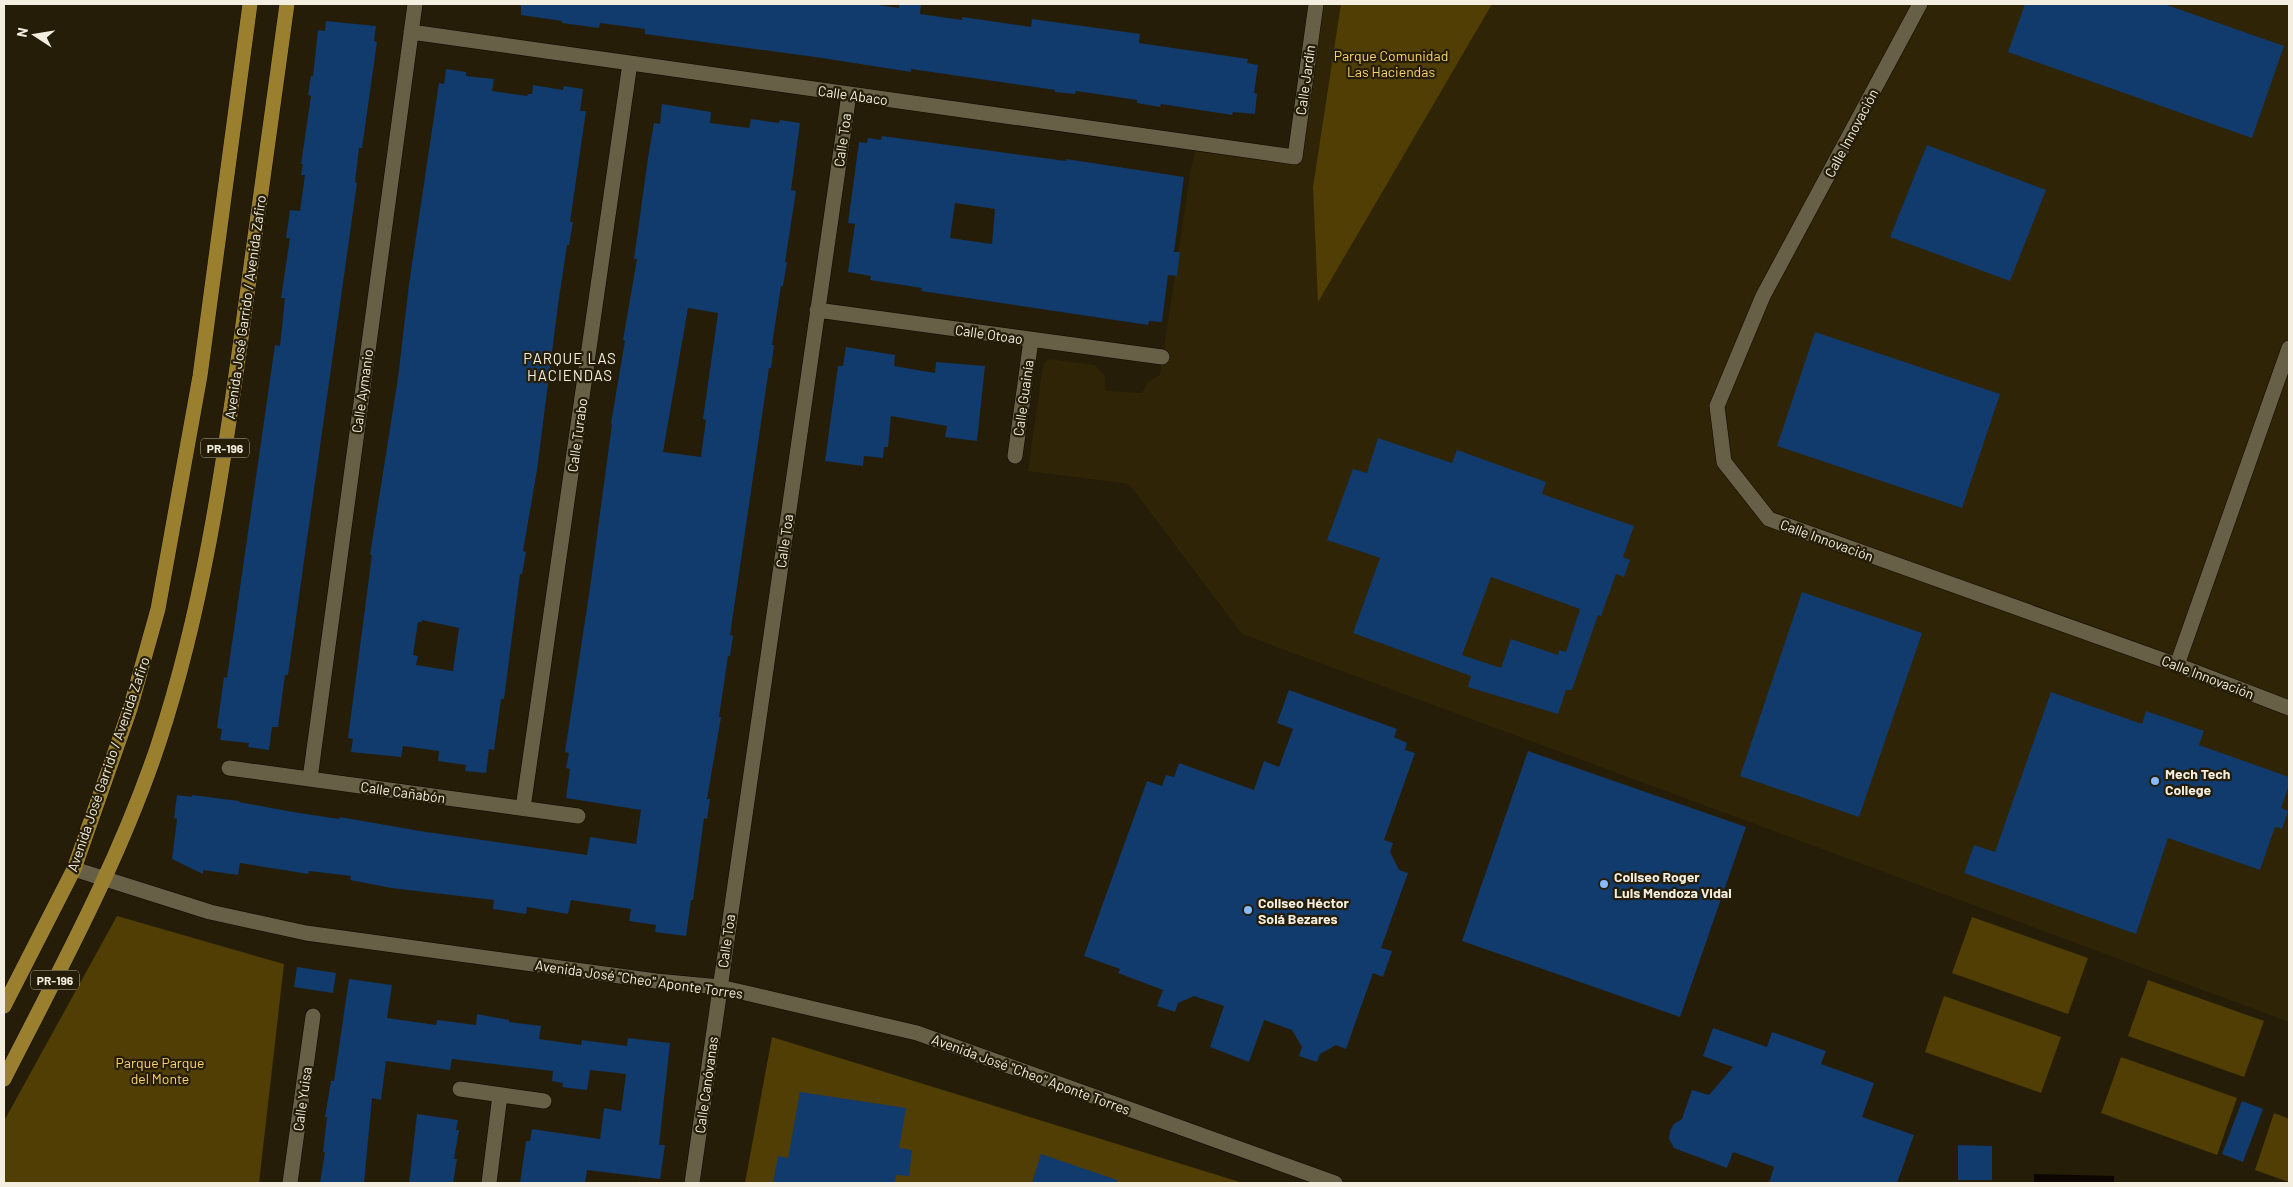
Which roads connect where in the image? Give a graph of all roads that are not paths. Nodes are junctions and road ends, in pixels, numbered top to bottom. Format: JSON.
{"nodes":[{"id":1,"x":250,"y":4,"type":"edge"},
{"id":2,"x":287,"y":4,"type":"edge"},
{"id":3,"x":415,"y":4,"type":"edge"},
{"id":4,"x":1316,"y":4,"type":"edge"},
{"id":5,"x":1920,"y":4,"type":"edge"},
{"id":6,"x":411,"y":32,"type":"junction"},
{"id":7,"x":630,"y":63,"type":"junction"},
{"id":8,"x":848,"y":94,"type":"junction"},
{"id":9,"x":1295,"y":157,"type":"joint"},
{"id":10,"x":817,"y":310,"type":"junction"},
{"id":11,"x":1031,"y":340,"type":"junction"},
{"id":12,"x":2289,"y":348,"type":"edge"},
{"id":13,"x":1162,"y":357,"type":"dead end"},
{"id":14,"x":1015,"y":456,"type":"dead end"},
{"id":15,"x":2177,"y":665,"type":"junction"},
{"id":16,"x":2289,"y":708,"type":"edge"},
{"id":17,"x":229,"y":768,"type":"dead end"},
{"id":18,"x":310,"y":779,"type":"junction"},
{"id":19,"x":523,"y":808,"type":"junction"},
{"id":20,"x":578,"y":816,"type":"dead end"},
{"id":21,"x":74,"y":869,"type":"junction"},
{"id":22,"x":105,"y":880,"type":"junction"},
{"id":23,"x":720,"y":987,"type":"junction"},
{"id":24,"x":4,"y":1006,"type":"edge"},
{"id":25,"x":313,"y":1016,"type":"dead end"},
{"id":26,"x":4,"y":1079,"type":"edge"},
{"id":27,"x":460,"y":1089,"type":"dead end"},
{"id":28,"x":500,"y":1095,"type":"junction"},
{"id":29,"x":544,"y":1101,"type":"dead end"},
{"id":30,"x":290,"y":1183,"type":"edge"},
{"id":31,"x":489,"y":1183,"type":"edge"},
{"id":32,"x":692,"y":1183,"type":"edge"},
{"id":33,"x":1335,"y":1183,"type":"edge"}],
"edges":[{"from":1,"to":21,"type":"main road","name":"Avenida José Garrido / Avenida Zafiro","number":"PR-196"},
{"from":2,"to":22,"type":"main road","name":"Avenida José Garrido / Avenida Zafiro","number":"PR-196"},
{"from":3,"to":6,"type":"street","name":"Calle Aymanio"},
{"from":4,"to":9,"type":"street","name":"Calle Jardín"},
{"from":5,"to":15,"type":"street","name":"Calle Innovación"},
{"from":6,"to":7,"type":"street","name":"Calle Abaco"},
{"from":6,"to":18,"type":"street","name":"Calle Aymanio"},
{"from":7,"to":8,"type":"street","name":"Calle Abaco"},
{"from":7,"to":19,"type":"street","name":"Calle Turabo"},
{"from":8,"to":9,"type":"street","name":"Calle Abaco"},
{"from":8,"to":10,"type":"street","name":"Calle Toa"},
{"from":10,"to":11,"type":"street","name":"Calle Otoao"},
{"from":10,"to":23,"type":"street","name":"Calle Toa"},
{"from":11,"to":13,"type":"street","name":"Calle Otoao"},
{"from":11,"to":14,"type":"street","name":"Calle Guainía"},
{"from":12,"to":15,"type":"street"},
{"from":15,"to":16,"type":"street","name":"Calle Innovación"},
{"from":17,"to":18,"type":"street","name":"Calle Cañabón"},
{"from":18,"to":19,"type":"street","name":"Calle Cañabón"},
{"from":19,"to":20,"type":"street","name":"Calle Cañabón"},
{"from":21,"to":22,"type":"street","name":"Avenida José \"Cheo\" Aponte Torres"},
{"from":21,"to":24,"type":"main road","name":"Avenida José Garrido / Avenida Zafiro","number":"PR-196"},
{"from":22,"to":23,"type":"street","name":"Avenida José \"Cheo\" Aponte Torres"},
{"from":22,"to":26,"type":"main road","name":"Avenida José Garrido / Avenida Zafiro","number":"PR-196"},
{"from":23,"to":32,"type":"street","name":"Calle Canóvanas"},
{"from":23,"to":33,"type":"street","name":"Avenida José \"Cheo\" Aponte Torres"},
{"from":25,"to":30,"type":"street","name":"Calle Yuisa"},
{"from":27,"to":28,"type":"street"},
{"from":28,"to":29,"type":"street"},
{"from":28,"to":31,"type":"street"}]}
